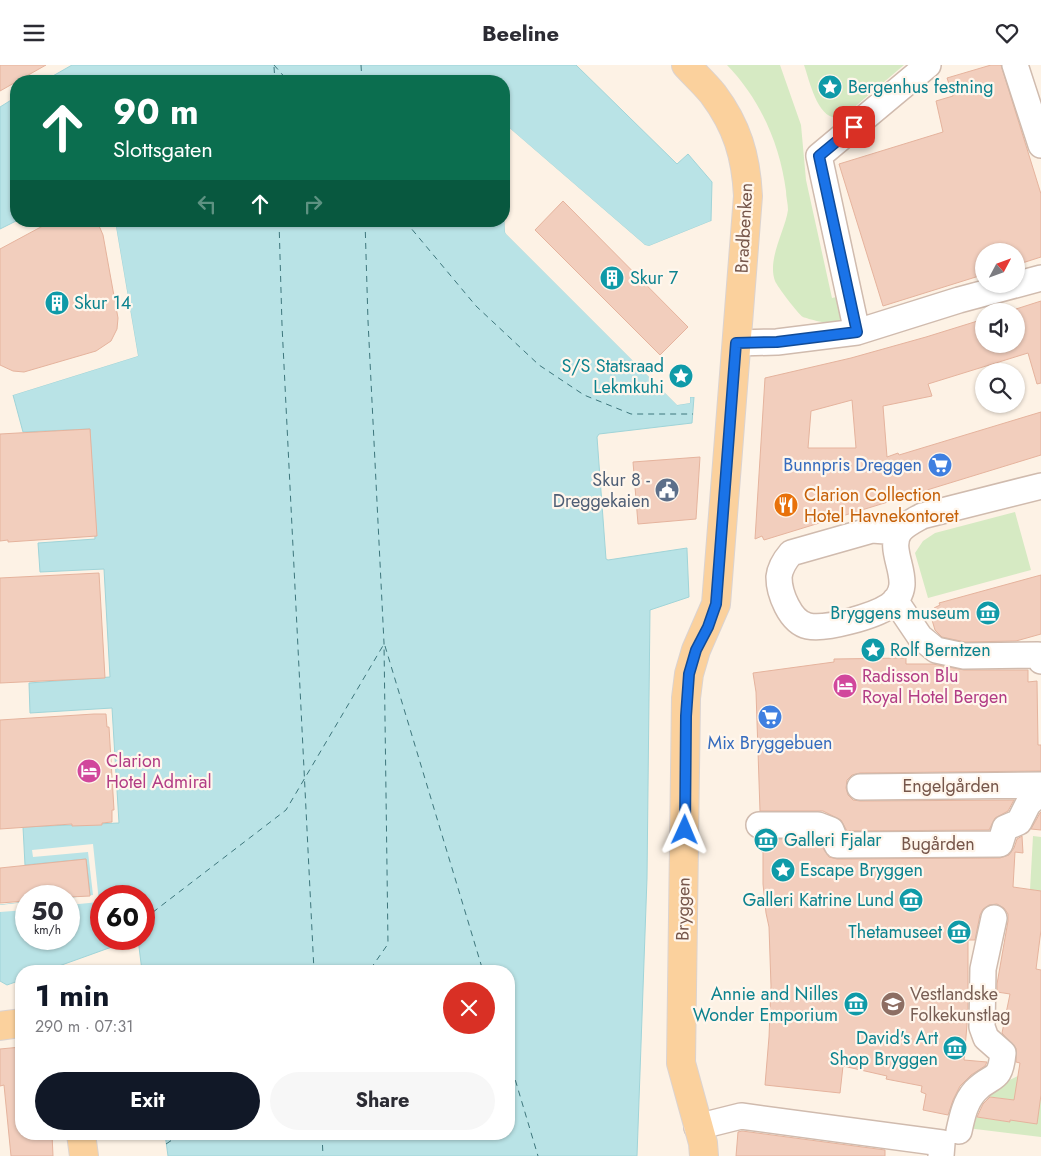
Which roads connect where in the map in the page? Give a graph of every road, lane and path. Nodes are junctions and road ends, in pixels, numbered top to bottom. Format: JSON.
{"nodes":[{"id":1,"x":928,"y":65,"type":"edge"},
{"id":2,"x":1015,"y":65,"type":"edge"},
{"id":3,"x":688,"y":68,"type":"edge"},
{"id":4,"x":1041,"y":145,"type":"edge"},
{"id":5,"x":1041,"y":279,"type":"edge"},
{"id":6,"x":857,"y":332,"type":"junction"},
{"id":7,"x":736,"y":343,"type":"junction"},
{"id":8,"x":1041,"y":486,"type":"edge"},
{"id":9,"x":899,"y":532,"type":"junction"},
{"id":10,"x":719,"y":574,"type":"joint"},
{"id":11,"x":895,"y":599,"type":"junction"},
{"id":12,"x":1041,"y":661,"type":"edge"},
{"id":13,"x":1041,"y":785,"type":"edge"},
{"id":14,"x":860,"y":787,"type":"dead end"},
{"id":15,"x":1041,"y":791,"type":"edge"},
{"id":16,"x":759,"y":825,"type":"dead end"},
{"id":17,"x":994,"y":918,"type":"dead end"},
{"id":18,"x":15,"y":1024,"type":"edge"},
{"id":19,"x":0,"y":1026,"type":"edge"},
{"id":20,"x":697,"y":1127,"type":"junction"},
{"id":21,"x":82,"y":1140,"type":"edge"},
{"id":22,"x":947,"y":1143,"type":"edge"},
{"id":23,"x":84,"y":1156,"type":"edge"},
{"id":24,"x":704,"y":1156,"type":"edge"}],
"edges":[{"from":1,"to":6,"type":"street"},
{"from":2,"to":4,"type":"street"},
{"from":3,"to":7,"type":"main road","name":"Bradbenken"},
{"from":5,"to":6,"type":"street"},
{"from":6,"to":7,"type":"street"},
{"from":7,"to":10,"type":"main road","name":"Bradbenken"},
{"from":8,"to":9,"type":"street"},
{"from":9,"to":11,"type":"street"},
{"from":9,"to":11,"type":"street"},
{"from":10,"to":20,"type":"main road","name":"Bryggen"},
{"from":11,"to":12,"type":"street"},
{"from":13,"to":14,"type":"street","name":"Engelgården"},
{"from":15,"to":16,"type":"street","name":"Bugården"},
{"from":17,"to":22,"type":"street"},
{"from":18,"to":19,"type":"main road"},
{"from":20,"to":22,"type":"street"},
{"from":20,"to":24,"type":"main road","name":"Bryggen"},
{"from":21,"to":23,"type":"main road"}]}
